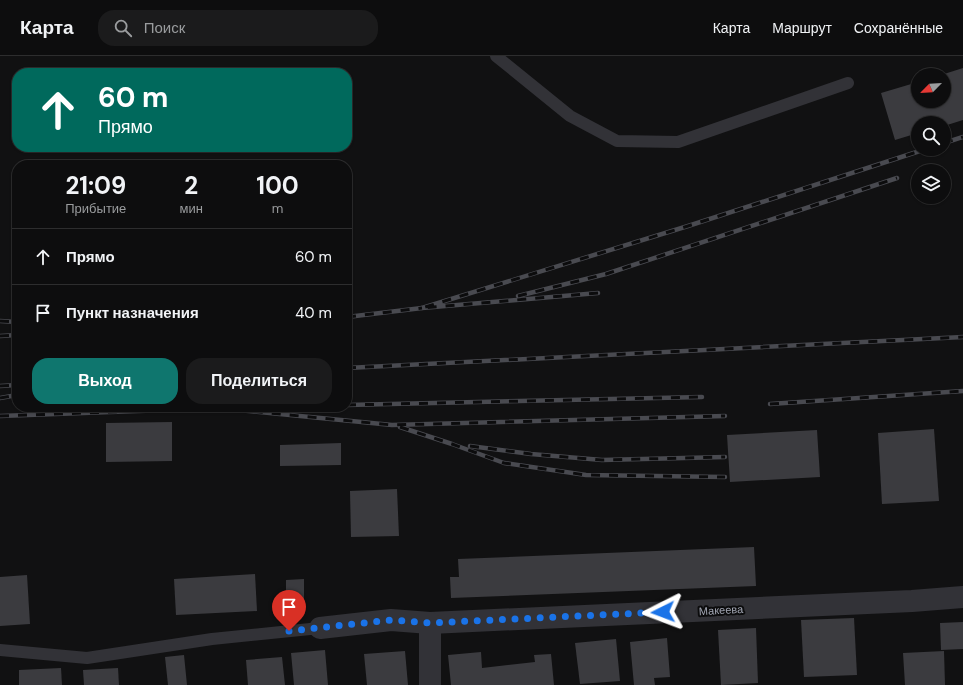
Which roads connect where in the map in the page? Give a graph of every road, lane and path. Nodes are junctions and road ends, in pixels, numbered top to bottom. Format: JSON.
{"nodes":[{"id":1,"x":496,"y":56,"type":"edge"},
{"id":2,"x":848,"y":83,"type":"dead end"},
{"id":3,"x":963,"y":597,"type":"edge"},
{"id":4,"x":430,"y":623,"type":"junction"},
{"id":5,"x":320,"y":628,"type":"joint"},
{"id":6,"x":0,"y":650,"type":"edge"},
{"id":7,"x":430,"y":685,"type":"edge"}],
"edges":[{"from":1,"to":2,"type":"lane"},
{"from":3,"to":4,"type":"street","name":"Макеева"},
{"from":4,"to":5,"type":"street","name":"Макеева"},
{"from":4,"to":7,"type":"street"},
{"from":5,"to":6,"type":"lane"}]}
